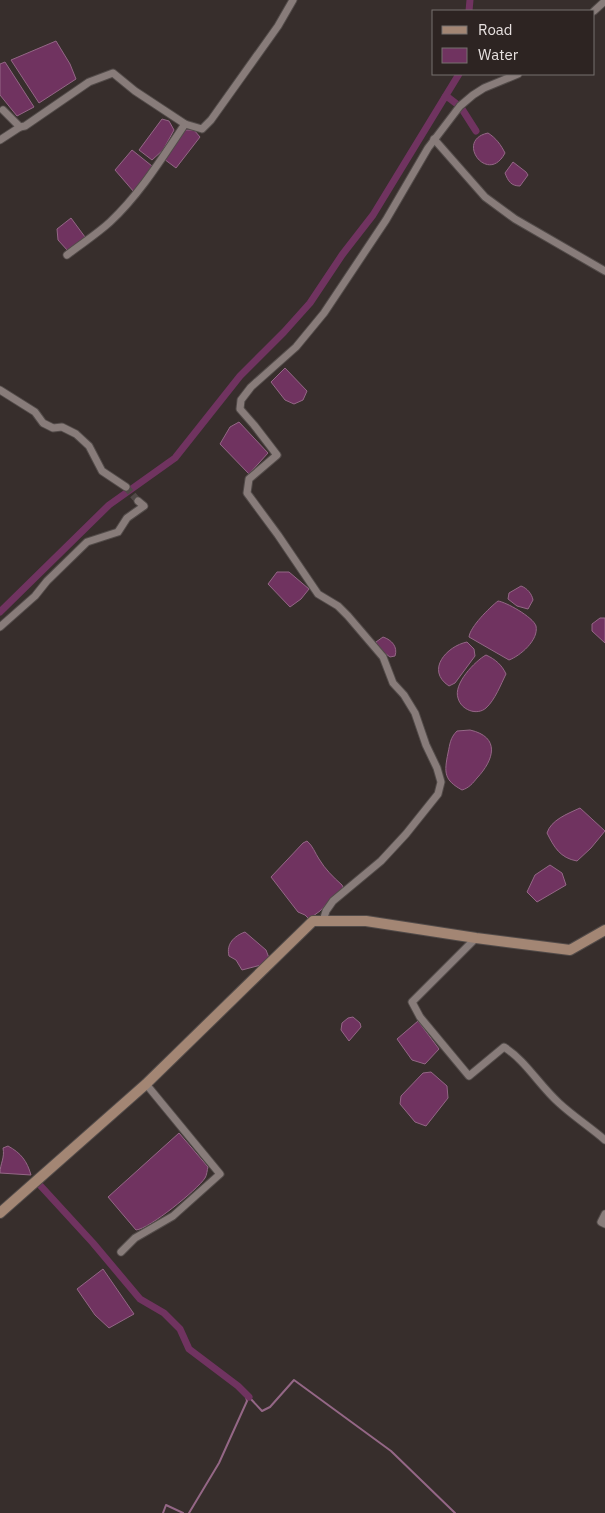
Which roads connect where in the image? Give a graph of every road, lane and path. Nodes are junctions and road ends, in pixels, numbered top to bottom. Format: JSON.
{"nodes":[{"id":1,"x":293,"y":0,"type":"edge"},
{"id":2,"x":605,"y":1,"type":"edge"},
{"id":3,"x":595,"y":10,"type":"edge"},
{"id":4,"x":516,"y":75,"type":"edge"},
{"id":5,"x":3,"y":110,"type":"dead end"},
{"id":6,"x":185,"y":124,"type":"junction"},
{"id":7,"x":20,"y":127,"type":"junction"},
{"id":8,"x":434,"y":139,"type":"junction"},
{"id":9,"x":0,"y":140,"type":"edge"},
{"id":10,"x":67,"y":255,"type":"dead end"},
{"id":11,"x":605,"y":271,"type":"edge"},
{"id":12,"x":0,"y":390,"type":"edge"},
{"id":13,"x":126,"y":487,"type":"tunnel mouth"},
{"id":14,"x":138,"y":502,"type":"dead end"},
{"id":15,"x":0,"y":627,"type":"edge"},
{"id":16,"x":323,"y":921,"type":"junction"},
{"id":17,"x":605,"y":930,"type":"edge"},
{"id":18,"x":476,"y":938,"type":"junction"},
{"id":19,"x":146,"y":1084,"type":"junction"},
{"id":20,"x":605,"y":1140,"type":"edge"},
{"id":21,"x":0,"y":1213,"type":"edge"},
{"id":22,"x":605,"y":1214,"type":"edge"},
{"id":23,"x":605,"y":1224,"type":"edge"},
{"id":24,"x":121,"y":1252,"type":"dead end"}],
"edges":[{"from":1,"to":6,"type":"street"},
{"from":2,"to":3,"type":"street"},
{"from":4,"to":8,"type":"street"},
{"from":5,"to":7,"type":"street"},
{"from":6,"to":7,"type":"street"},
{"from":6,"to":10,"type":"street"},
{"from":7,"to":9,"type":"street"},
{"from":8,"to":11,"type":"street"},
{"from":8,"to":16,"type":"street"},
{"from":12,"to":13,"type":"street"},
{"from":14,"to":15,"type":"street"},
{"from":16,"to":18,"type":"street"},
{"from":16,"to":19,"type":"street"},
{"from":17,"to":18,"type":"street"},
{"from":18,"to":20,"type":"street"},
{"from":19,"to":21,"type":"street"},
{"from":19,"to":24,"type":"street"},
{"from":22,"to":23,"type":"street"}]}
